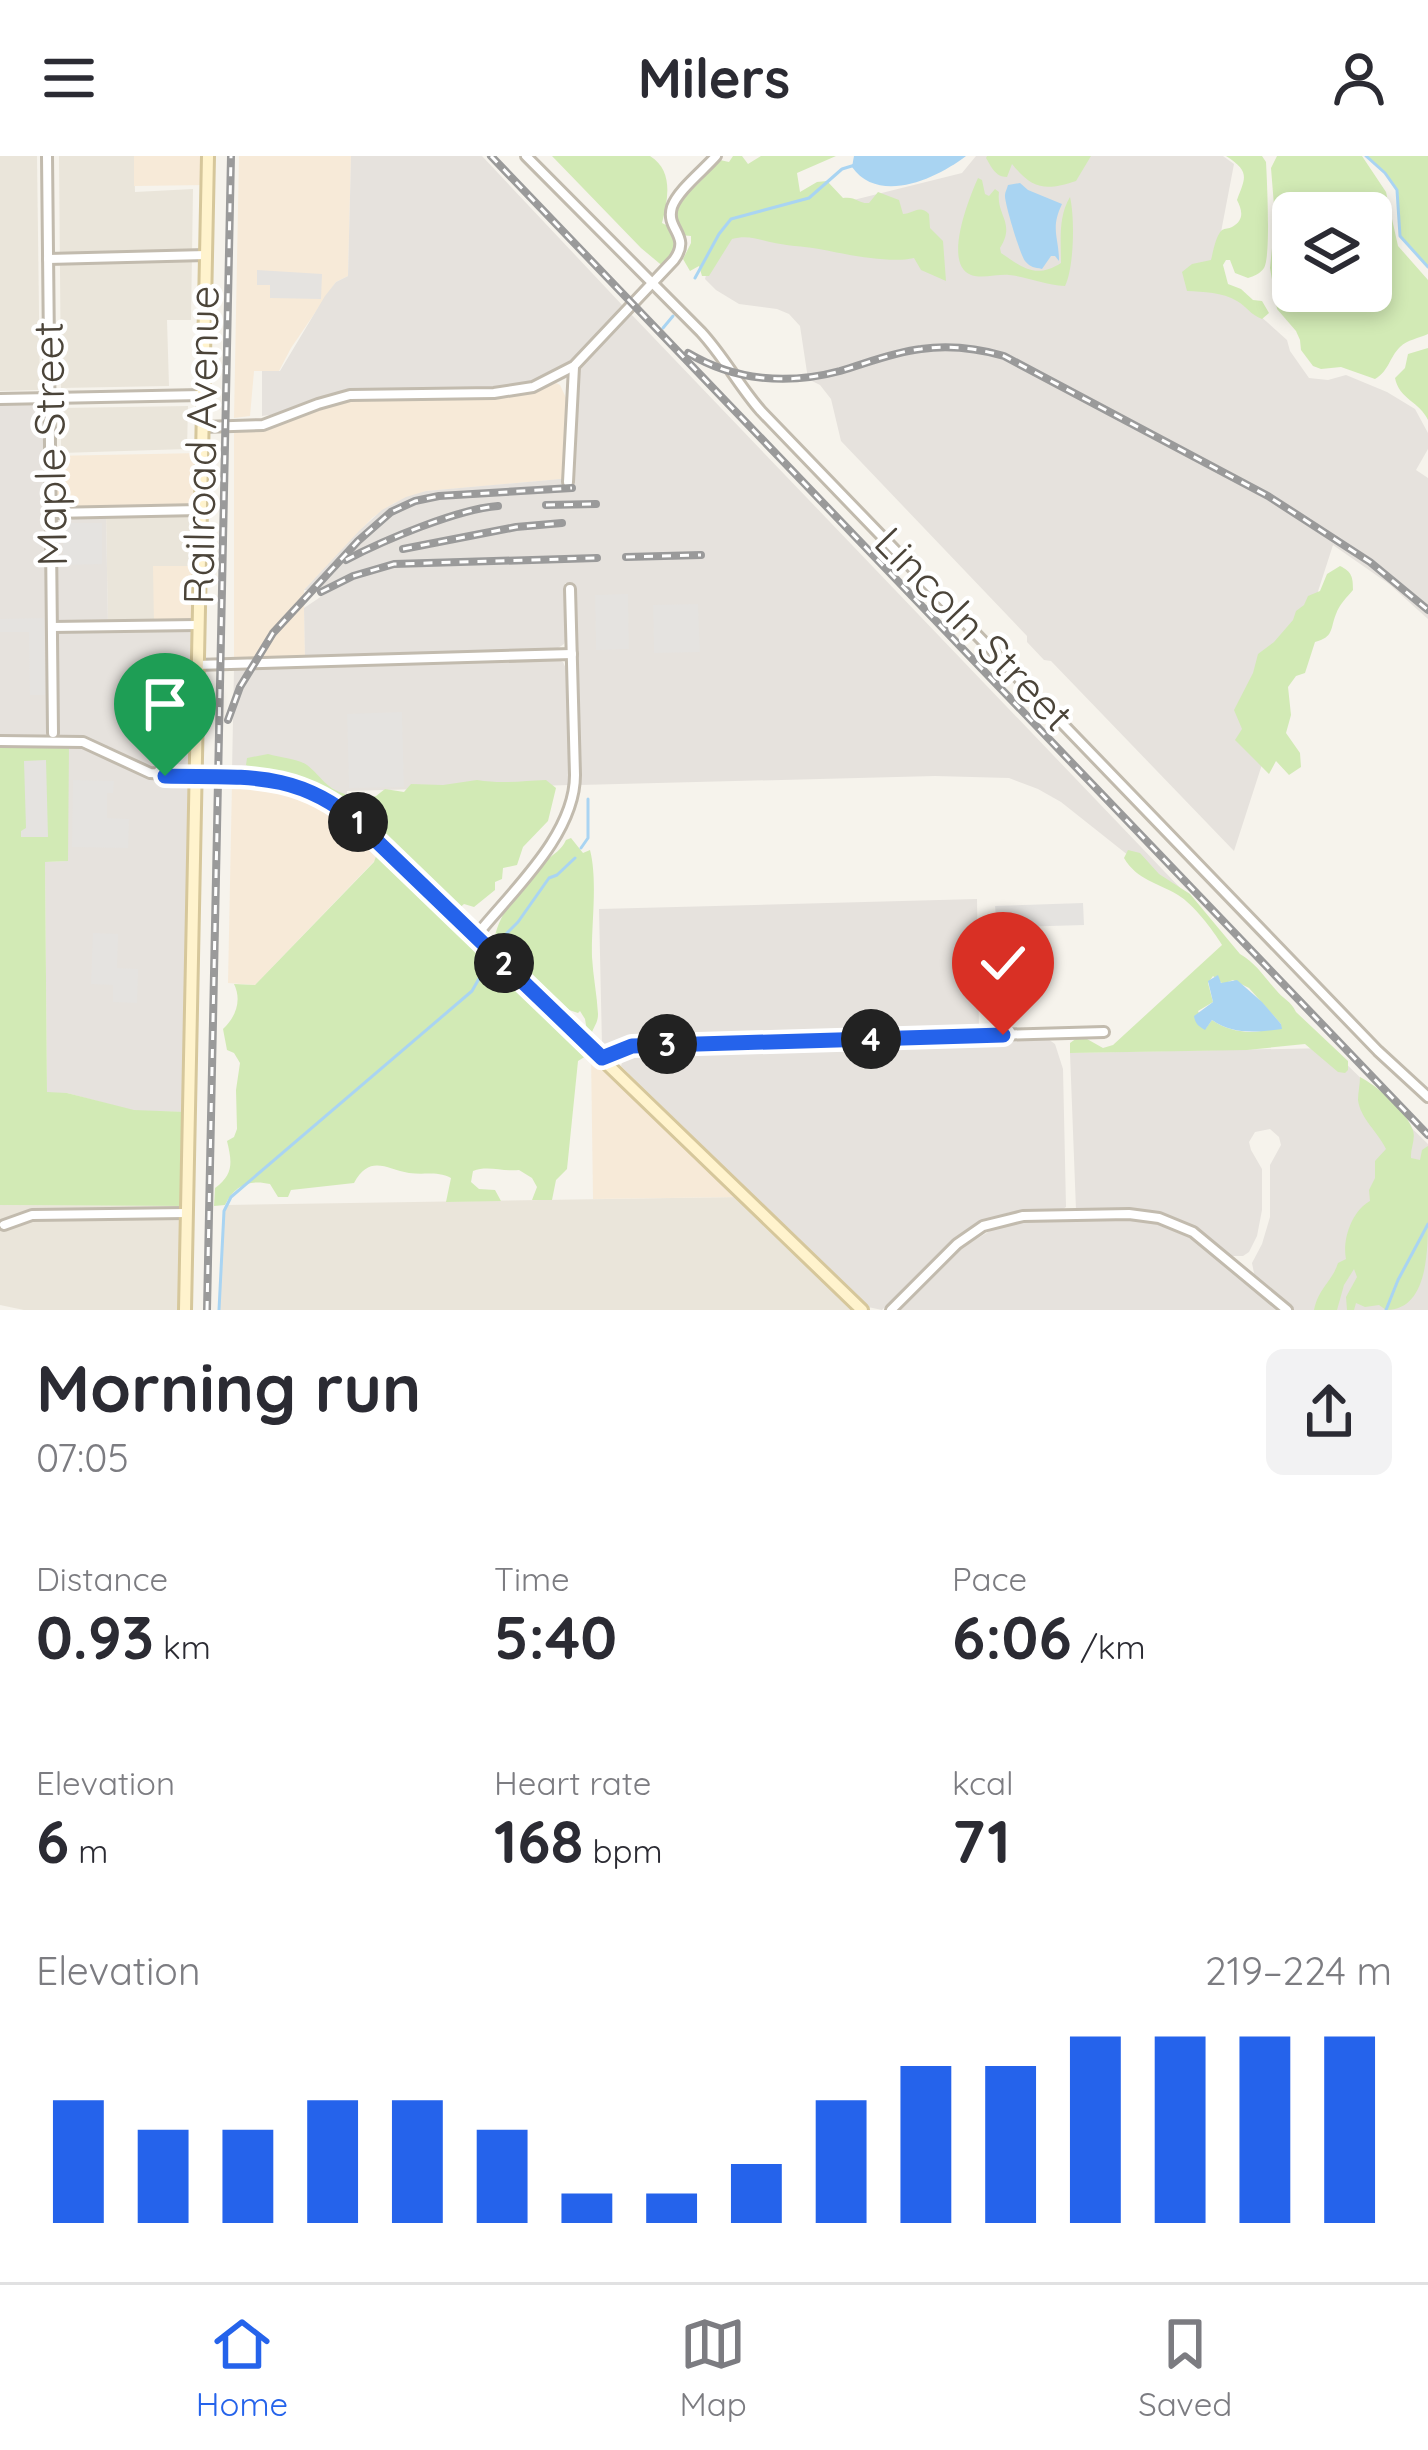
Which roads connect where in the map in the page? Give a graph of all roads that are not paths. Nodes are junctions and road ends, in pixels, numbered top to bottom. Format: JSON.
{"nodes":[{"id":1,"x":47,"y":156,"type":"edge"},
{"id":2,"x":208,"y":156,"type":"edge"},
{"id":3,"x":526,"y":156,"type":"edge"},
{"id":4,"x":716,"y":156,"type":"edge"},
{"id":5,"x":206,"y":255,"type":"junction"},
{"id":6,"x":48,"y":259,"type":"junction"},
{"id":7,"x":652,"y":284,"type":"junction"},
{"id":8,"x":574,"y":366,"type":"junction"},
{"id":9,"x":202,"y":395,"type":"junction"},
{"id":10,"x":50,"y":398,"type":"junction"},
{"id":11,"x":0,"y":399,"type":"edge"},
{"id":12,"x":202,"y":427,"type":"junction"},
{"id":13,"x":568,"y":482,"type":"dead end"},
{"id":14,"x":200,"y":510,"type":"junction"},
{"id":15,"x":51,"y":513,"type":"junction"},
{"id":16,"x":570,"y":589,"type":"dead end"},
{"id":17,"x":197,"y":625,"type":"junction"},
{"id":18,"x":52,"y":627,"type":"junction"},
{"id":19,"x":572,"y":654,"type":"junction"},
{"id":20,"x":196,"y":665,"type":"junction"},
{"id":21,"x":53,"y":733,"type":"dead end"},
{"id":22,"x":0,"y":741,"type":"edge"},
{"id":23,"x":195,"y":776,"type":"junction"},
{"id":24,"x":476,"y":936,"type":"junction"},
{"id":25,"x":1104,"y":1032,"type":"dead end"},
{"id":26,"x":602,"y":1058,"type":"junction"},
{"id":27,"x":1428,"y":1097,"type":"edge"},
{"id":28,"x":186,"y":1213,"type":"junction"},
{"id":29,"x":4,"y":1225,"type":"dead end"},
{"id":30,"x":184,"y":1310,"type":"edge"},
{"id":31,"x":862,"y":1310,"type":"edge"},
{"id":32,"x":891,"y":1310,"type":"edge"},
{"id":33,"x":1287,"y":1310,"type":"edge"}],
"edges":[{"from":1,"to":6,"type":"street","name":"Maple Street"},
{"from":2,"to":5,"type":"main road","name":"Railroad Avenue"},
{"from":3,"to":7,"type":"street","name":"Lincoln Street"},
{"from":4,"to":7,"type":"street"},
{"from":5,"to":6,"type":"street"},
{"from":5,"to":9,"type":"main road","name":"Railroad Avenue"},
{"from":6,"to":10,"type":"street","name":"Maple Street"},
{"from":7,"to":8,"type":"street"},
{"from":7,"to":27,"type":"street","name":"Lincoln Street"},
{"from":8,"to":12,"type":"street"},
{"from":8,"to":13,"type":"street"},
{"from":9,"to":10,"type":"street"},
{"from":9,"to":12,"type":"main road","name":"Railroad Avenue"},
{"from":10,"to":11,"type":"street"},
{"from":10,"to":15,"type":"street","name":"Maple Street"},
{"from":12,"to":14,"type":"main road","name":"Railroad Avenue"},
{"from":14,"to":15,"type":"street"},
{"from":14,"to":17,"type":"main road","name":"Railroad Avenue"},
{"from":15,"to":18,"type":"street","name":"Maple Street"},
{"from":16,"to":19,"type":"street"},
{"from":17,"to":18,"type":"street"},
{"from":17,"to":20,"type":"main road","name":"Railroad Avenue"},
{"from":18,"to":21,"type":"street","name":"Maple Street"},
{"from":19,"to":20,"type":"street"},
{"from":19,"to":24,"type":"street"},
{"from":20,"to":23,"type":"main road","name":"Railroad Avenue"},
{"from":22,"to":23,"type":"street"},
{"from":23,"to":24,"type":"main road"},
{"from":23,"to":28,"type":"main road","name":"Railroad Avenue"},
{"from":24,"to":26,"type":"main road"},
{"from":25,"to":26,"type":"street"},
{"from":26,"to":31,"type":"main road"},
{"from":28,"to":29,"type":"street"},
{"from":28,"to":30,"type":"main road","name":"Railroad Avenue"},
{"from":32,"to":33,"type":"street"}]}
